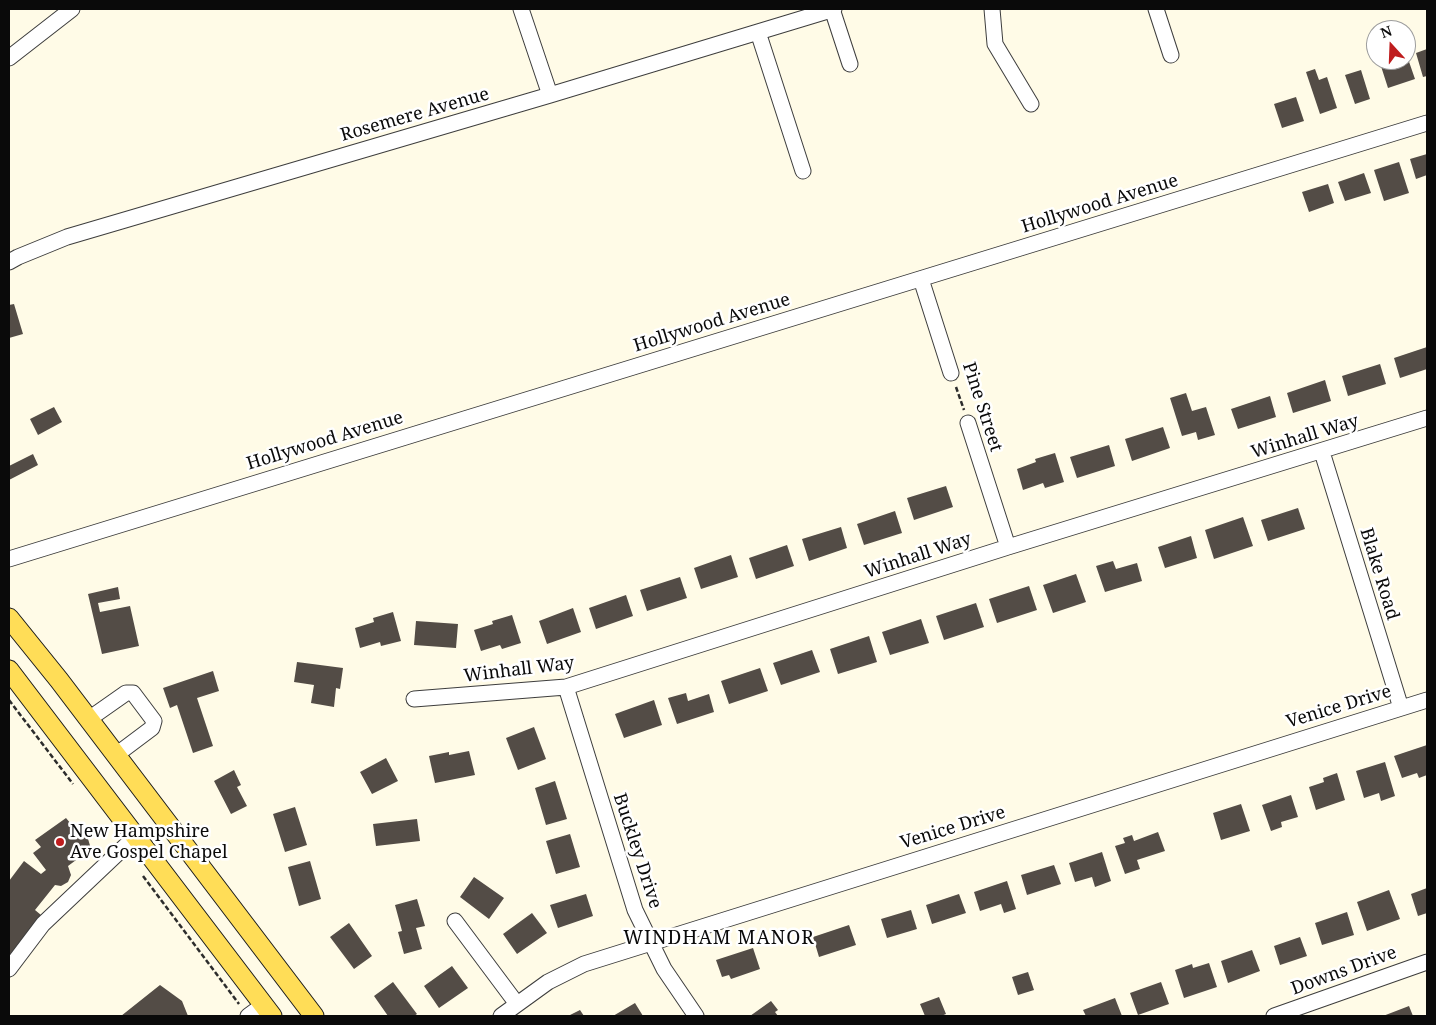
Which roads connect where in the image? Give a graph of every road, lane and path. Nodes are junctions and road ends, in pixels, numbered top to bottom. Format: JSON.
{"nodes":[{"id":1,"x":72,"y":9,"type":"edge"},
{"id":2,"x":521,"y":9,"type":"edge"},
{"id":3,"x":833,"y":9,"type":"edge"},
{"id":4,"x":992,"y":9,"type":"edge"},
{"id":5,"x":1156,"y":9,"type":"edge"},
{"id":6,"x":758,"y":32,"type":"junction"},
{"id":7,"x":1171,"y":55,"type":"dead end"},
{"id":8,"x":9,"y":58,"type":"edge"},
{"id":9,"x":850,"y":64,"type":"dead end"},
{"id":10,"x":550,"y":95,"type":"junction"},
{"id":11,"x":1031,"y":104,"type":"dead end"},
{"id":12,"x":1427,"y":123,"type":"edge"},
{"id":13,"x":803,"y":171,"type":"dead end"},
{"id":14,"x":9,"y":262,"type":"edge"},
{"id":15,"x":921,"y":279,"type":"junction"},
{"id":16,"x":951,"y":373,"type":"joint"},
{"id":17,"x":1427,"y":418,"type":"edge"},
{"id":18,"x":968,"y":423,"type":"joint"},
{"id":19,"x":1322,"y":452,"type":"junction"},
{"id":20,"x":1008,"y":547,"type":"junction"},
{"id":21,"x":9,"y":558,"type":"edge"},
{"id":22,"x":9,"y":618,"type":"edge"},
{"id":23,"x":9,"y":670,"type":"edge"},
{"id":24,"x":566,"y":687,"type":"junction"},
{"id":25,"x":414,"y":700,"type":"dead end"},
{"id":26,"x":1427,"y":700,"type":"edge"},
{"id":27,"x":1401,"y":708,"type":"junction"},
{"id":28,"x":89,"y":719,"type":"junction"},
{"id":29,"x":116,"y":754,"type":"junction"},
{"id":30,"x":136,"y":836,"type":"junction"},
{"id":31,"x":455,"y":922,"type":"dead end"},
{"id":32,"x":650,"y":943,"type":"junction"},
{"id":33,"x":1427,"y":962,"type":"edge"},
{"id":34,"x":9,"y":969,"type":"edge"},
{"id":35,"x":517,"y":1004,"type":"junction"},
{"id":36,"x":261,"y":1012,"type":"edge"},
{"id":37,"x":314,"y":1016,"type":"edge"},
{"id":38,"x":501,"y":1016,"type":"edge"},
{"id":39,"x":696,"y":1016,"type":"edge"},
{"id":40,"x":1274,"y":1016,"type":"edge"}],
"edges":[{"from":1,"to":8,"type":"street"},
{"from":2,"to":10,"type":"street"},
{"from":3,"to":6,"type":"street","name":"Rosemere Avenue"},
{"from":3,"to":9,"type":"street"},
{"from":4,"to":11,"type":"street"},
{"from":5,"to":7,"type":"street"},
{"from":6,"to":10,"type":"street","name":"Rosemere Avenue"},
{"from":6,"to":13,"type":"street"},
{"from":10,"to":14,"type":"street","name":"Rosemere Avenue"},
{"from":12,"to":15,"type":"street","name":"Hollywood Avenue"},
{"from":15,"to":16,"type":"street","name":"Pine Street"},
{"from":15,"to":21,"type":"street","name":"Hollywood Avenue"},
{"from":16,"to":18,"type":"path","name":"Pine Street"},
{"from":17,"to":19,"type":"street","name":"Winhall Way"},
{"from":18,"to":20,"type":"street","name":"Pine Street"},
{"from":19,"to":20,"type":"street","name":"Winhall Way"},
{"from":19,"to":27,"type":"street","name":"Blake Road"},
{"from":20,"to":24,"type":"street","name":"Winhall Way"},
{"from":22,"to":28,"type":"main road"},
{"from":23,"to":30,"type":"main road"},
{"from":24,"to":25,"type":"street","name":"Winhall Way"},
{"from":24,"to":32,"type":"street","name":"Buckley Drive"},
{"from":26,"to":27,"type":"street","name":"Venice Drive"},
{"from":27,"to":32,"type":"street","name":"Venice Drive"},
{"from":28,"to":29,"type":"main road"},
{"from":28,"to":29,"type":"street"},
{"from":29,"to":37,"type":"main road"},
{"from":30,"to":34,"type":"street"},
{"from":30,"to":36,"type":"main road"},
{"from":31,"to":35,"type":"street"},
{"from":32,"to":35,"type":"street","name":"Venice Drive"},
{"from":32,"to":39,"type":"street","name":"Buckley Drive"},
{"from":33,"to":40,"type":"street","name":"Downs Drive"},
{"from":35,"to":38,"type":"street","name":"Venice Drive"}]}
